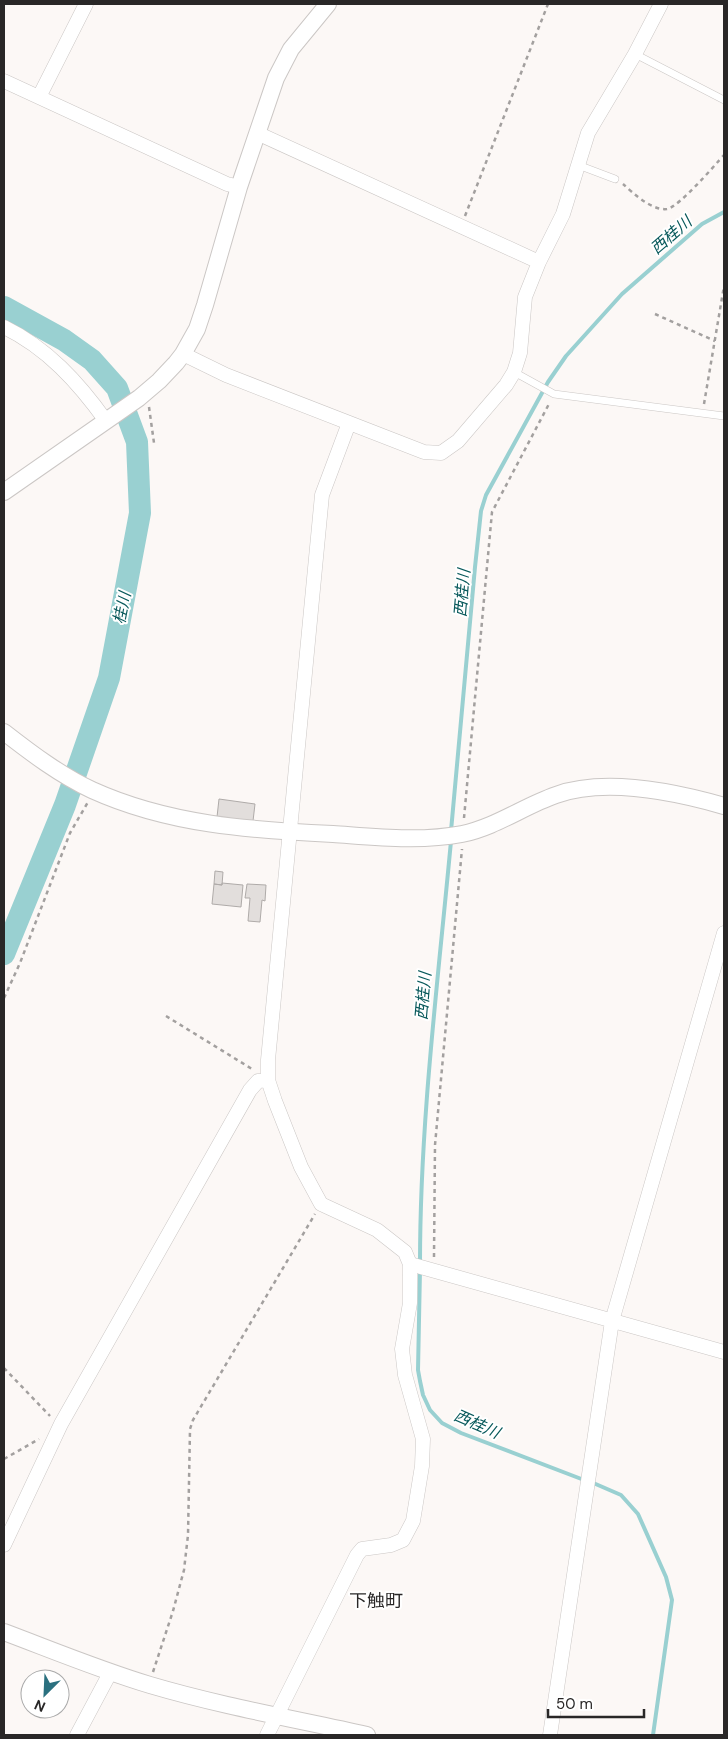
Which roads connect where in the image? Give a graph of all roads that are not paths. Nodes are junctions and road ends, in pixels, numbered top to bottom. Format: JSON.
{"nodes":[{"id":1,"x":86,"y":4,"type":"edge"},
{"id":2,"x":328,"y":4,"type":"edge"},
{"id":3,"x":661,"y":4,"type":"edge"},
{"id":4,"x":635,"y":54,"type":"junction"},
{"id":5,"x":4,"y":81,"type":"edge"},
{"id":6,"x":38,"y":97,"type":"junction"},
{"id":7,"x":724,"y":100,"type":"edge"},
{"id":8,"x":257,"y":133,"type":"junction"},
{"id":9,"x":578,"y":165,"type":"junction"},
{"id":10,"x":615,"y":179,"type":"road end"},
{"id":11,"x":239,"y":187,"type":"junction"},
{"id":12,"x":539,"y":262,"type":"junction"},
{"id":13,"x":4,"y":326,"type":"edge"},
{"id":14,"x":183,"y":354,"type":"junction"},
{"id":15,"x":514,"y":372,"type":"junction"},
{"id":16,"x":724,"y":416,"type":"edge"},
{"id":17,"x":108,"y":419,"type":"junction"},
{"id":18,"x":349,"y":423,"type":"junction"},
{"id":19,"x":4,"y":492,"type":"edge"},
{"id":20,"x":4,"y":732,"type":"edge"},
{"id":21,"x":724,"y":806,"type":"edge"},
{"id":22,"x":291,"y":832,"type":"junction"},
{"id":23,"x":724,"y":934,"type":"edge"},
{"id":24,"x":268,"y":1080,"type":"junction"},
{"id":25,"x":421,"y":1267,"type":"junction"},
{"id":26,"x":612,"y":1321,"type":"junction"},
{"id":27,"x":724,"y":1352,"type":"edge"},
{"id":28,"x":4,"y":1545,"type":"edge"},
{"id":29,"x":4,"y":1632,"type":"edge"},
{"id":30,"x":110,"y":1673,"type":"junction"},
{"id":31,"x":276,"y":1715,"type":"junction"},
{"id":32,"x":77,"y":1735,"type":"edge"},
{"id":33,"x":267,"y":1735,"type":"edge"},
{"id":34,"x":367,"y":1735,"type":"edge"},
{"id":35,"x":550,"y":1735,"type":"edge"}],
"edges":[{"from":1,"to":6,"type":"street"},
{"from":2,"to":8,"type":"street"},
{"from":3,"to":4,"type":"street"},
{"from":4,"to":7,"type":"lane"},
{"from":4,"to":9,"type":"street"},
{"from":5,"to":6,"type":"street"},
{"from":6,"to":11,"type":"street"},
{"from":8,"to":11,"type":"street"},
{"from":8,"to":12,"type":"street"},
{"from":9,"to":10,"type":"lane"},
{"from":9,"to":12,"type":"street"},
{"from":11,"to":14,"type":"street"},
{"from":12,"to":15,"type":"street"},
{"from":13,"to":17,"type":"street"},
{"from":14,"to":17,"type":"street"},
{"from":14,"to":18,"type":"street"},
{"from":15,"to":16,"type":"lane"},
{"from":15,"to":18,"type":"street"},
{"from":17,"to":19,"type":"street"},
{"from":18,"to":22,"type":"street"},
{"from":20,"to":22,"type":"street"},
{"from":21,"to":22,"type":"street"},
{"from":22,"to":24,"type":"street"},
{"from":23,"to":26,"type":"street"},
{"from":24,"to":25,"type":"street"},
{"from":24,"to":28,"type":"street"},
{"from":25,"to":26,"type":"street"},
{"from":25,"to":31,"type":"street"},
{"from":26,"to":27,"type":"street"},
{"from":26,"to":35,"type":"street"},
{"from":29,"to":30,"type":"street"},
{"from":30,"to":31,"type":"street"},
{"from":30,"to":32,"type":"street"},
{"from":31,"to":33,"type":"street"},
{"from":31,"to":34,"type":"street"}]}
